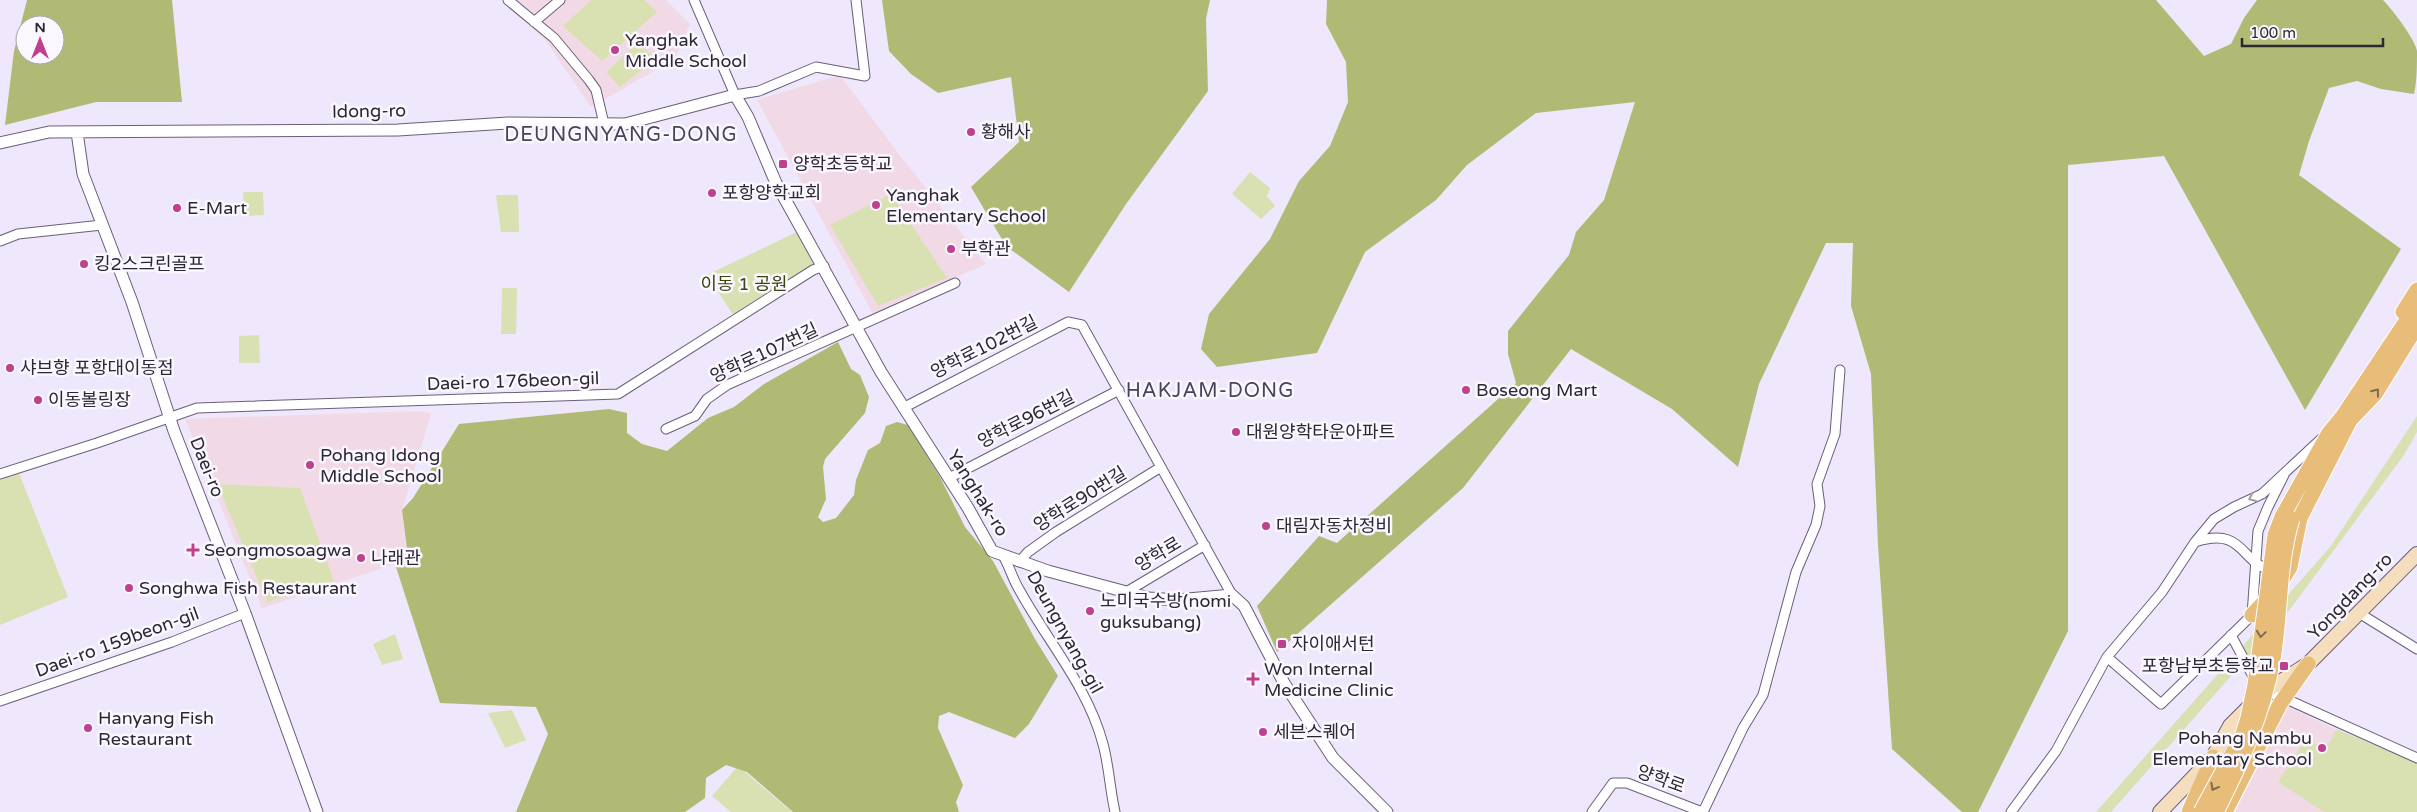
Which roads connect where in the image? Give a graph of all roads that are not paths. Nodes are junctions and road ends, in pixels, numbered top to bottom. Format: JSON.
{"nodes":[{"id":1,"x":508,"y":0,"type":"edge"},
{"id":2,"x":560,"y":0,"type":"edge"},
{"id":3,"x":694,"y":0,"type":"edge"},
{"id":4,"x":856,"y":0,"type":"edge"},
{"id":5,"x":534,"y":22,"type":"junction"},
{"id":6,"x":735,"y":95,"type":"junction"},
{"id":7,"x":604,"y":124,"type":"junction"},
{"id":8,"x":77,"y":132,"type":"junction"},
{"id":9,"x":0,"y":143,"type":"edge"},
{"id":10,"x":102,"y":225,"type":"junction"},
{"id":11,"x":0,"y":241,"type":"edge"},
{"id":12,"x":824,"y":266,"type":"junction"},
{"id":13,"x":955,"y":283,"type":"dead end"},
{"id":14,"x":2417,"y":290,"type":"edge"},
{"id":15,"x":2417,"y":305,"type":"edge"},
{"id":16,"x":2417,"y":326,"type":"edge"},
{"id":17,"x":857,"y":328,"type":"junction"},
{"id":18,"x":2417,"y":337,"type":"edge"},
{"id":19,"x":2399,"y":357,"type":"junction"},
{"id":20,"x":1840,"y":370,"type":"dead end"},
{"id":21,"x":2364,"y":385,"type":"junction"},
{"id":22,"x":1119,"y":390,"type":"junction"},
{"id":23,"x":902,"y":408,"type":"junction"},
{"id":24,"x":169,"y":417,"type":"junction"},
{"id":25,"x":2350,"y":418,"type":"junction"},
{"id":26,"x":666,"y":429,"type":"dead end"},
{"id":27,"x":2329,"y":433,"type":"junction"},
{"id":28,"x":1161,"y":467,"type":"junction"},
{"id":29,"x":2288,"y":469,"type":"junction"},
{"id":30,"x":0,"y":474,"type":"edge"},
{"id":31,"x":949,"y":478,"type":"junction"},
{"id":32,"x":2287,"y":518,"type":"junction"},
{"id":33,"x":2195,"y":542,"type":"junction"},
{"id":34,"x":1205,"y":545,"type":"junction"},
{"id":35,"x":2417,"y":554,"type":"edge"},
{"id":36,"x":1004,"y":556,"type":"junction"},
{"id":37,"x":2255,"y":560,"type":"junction"},
{"id":38,"x":1019,"y":562,"type":"junction"},
{"id":39,"x":2290,"y":567,"type":"junction"},
{"id":40,"x":1128,"y":591,"type":"junction"},
{"id":41,"x":1232,"y":595,"type":"junction"},
{"id":42,"x":245,"y":613,"type":"junction"},
{"id":43,"x":2359,"y":613,"type":"junction"},
{"id":44,"x":2252,"y":615,"type":"junction"},
{"id":45,"x":2231,"y":635,"type":"junction"},
{"id":46,"x":2417,"y":649,"type":"edge"},
{"id":47,"x":2107,"y":657,"type":"junction"},
{"id":48,"x":2308,"y":664,"type":"junction"},
{"id":49,"x":2263,"y":693,"type":"junction"},
{"id":50,"x":2284,"y":698,"type":"junction"},
{"id":51,"x":0,"y":701,"type":"edge"},
{"id":52,"x":2221,"y":743,"type":"junction"},
{"id":53,"x":2260,"y":747,"type":"junction"},
{"id":54,"x":2214,"y":757,"type":"junction"},
{"id":55,"x":2417,"y":758,"type":"edge"},
{"id":56,"x":316,"y":812,"type":"edge"},
{"id":57,"x":1116,"y":812,"type":"edge"},
{"id":58,"x":1387,"y":812,"type":"edge"},
{"id":59,"x":1592,"y":812,"type":"edge"},
{"id":60,"x":1703,"y":812,"type":"edge"},
{"id":61,"x":2011,"y":812,"type":"edge"},
{"id":62,"x":2160,"y":812,"type":"edge"},
{"id":63,"x":2189,"y":812,"type":"edge"},
{"id":64,"x":2201,"y":812,"type":"edge"},
{"id":65,"x":2216,"y":812,"type":"edge"},
{"id":66,"x":2224,"y":812,"type":"edge"}],
"edges":[{"from":1,"to":5,"type":"street"},
{"from":2,"to":5,"type":"street"},
{"from":3,"to":6,"type":"street","name":"Yanghak-ro"},
{"from":4,"to":6,"type":"street"},
{"from":5,"to":7,"type":"street"},
{"from":6,"to":7,"type":"street","name":"Idong-ro"},
{"from":6,"to":12,"type":"street","name":"Yanghak-ro"},
{"from":7,"to":8,"type":"street","name":"Idong-ro"},
{"from":8,"to":9,"type":"street","name":"Idong-ro"},
{"from":8,"to":10,"type":"street","name":"Daei-ro"},
{"from":10,"to":11,"type":"street"},
{"from":10,"to":24,"type":"street","name":"Daei-ro"},
{"from":12,"to":17,"type":"street","name":"Yanghak-ro"},
{"from":12,"to":24,"type":"street","name":"Daei-ro 176beon-gil"},
{"from":13,"to":17,"type":"street","name":"양학로107번길"},
{"from":14,"to":21,"type":"main road"},
{"from":15,"to":21,"type":"main road"},
{"from":16,"to":19,"type":"main road"},
{"from":17,"to":23,"type":"street","name":"Yanghak-ro"},
{"from":17,"to":26,"type":"street","name":"양학로107번길"},
{"from":18,"to":19,"type":"main road"},
{"from":25,"to":19,"type":"main road","one_way":true},
{"from":20,"to":60,"type":"street"},
{"from":21,"to":27,"type":"main road"},
{"from":22,"to":23,"type":"street","name":"양학로102번길"},
{"from":22,"to":28,"type":"street"},
{"from":22,"to":31,"type":"street","name":"양학로96번길"},
{"from":23,"to":31,"type":"street","name":"Yanghak-ro"},
{"from":24,"to":30,"type":"street","name":"Daei-ro 176beon-gil"},
{"from":24,"to":42,"type":"street","name":"Daei-ro"},
{"from":25,"to":32,"type":"main road"},
{"from":25,"to":39,"type":"main road"},
{"from":27,"to":29,"type":"street"},
{"from":27,"to":32,"type":"main road"},
{"from":28,"to":34,"type":"street"},
{"from":28,"to":38,"type":"street","name":"양학로90번길"},
{"from":29,"to":33,"type":"street","one_way":true},
{"from":29,"to":37,"type":"street"},
{"from":31,"to":36,"type":"street","name":"Yanghak-ro"},
{"from":32,"to":64,"type":"main road","one_way":true,"bridge":true},
{"from":32,"to":65,"type":"main road","bridge":true},
{"from":33,"to":37,"type":"street"},
{"from":33,"to":47,"type":"street"},
{"from":34,"to":40,"type":"street","name":"양학로"},
{"from":34,"to":41,"type":"street"},
{"from":35,"to":43,"type":"main road","name":"Yongdang-ro"},
{"from":36,"to":38,"type":"street","name":"Yanghak-ro"},
{"from":36,"to":57,"type":"street","name":"Deungnyang-gil"},
{"from":37,"to":39,"type":"street"},
{"from":37,"to":44,"type":"street"},
{"from":38,"to":40,"type":"street","name":"Yanghak-ro"},
{"from":39,"to":44,"type":"main road"},
{"from":40,"to":41,"type":"street","name":"Yanghak-ro"},
{"from":41,"to":58,"type":"street"},
{"from":42,"to":51,"type":"street","name":"Daei-ro 159beon-gil"},
{"from":42,"to":56,"type":"street","name":"Daei-ro"},
{"from":43,"to":46,"type":"street"},
{"from":43,"to":48,"type":"main road","name":"Yongdang-ro"},
{"from":44,"to":45,"type":"street"},
{"from":45,"to":47,"type":"street"},
{"from":45,"to":49,"type":"street"},
{"from":47,"to":61,"type":"street"},
{"from":48,"to":49,"type":"main road","name":"Yongdang-ro"},
{"from":48,"to":50,"type":"main road"},
{"from":49,"to":50,"type":"street"},
{"from":49,"to":52,"type":"main road","name":"Yongdang-ro"},
{"from":50,"to":53,"type":"main road"},
{"from":50,"to":55,"type":"street"},
{"from":52,"to":53,"type":"main road"},
{"from":52,"to":54,"type":"main road","name":"Yongdang-ro"},
{"from":53,"to":66,"type":"main road"},
{"from":54,"to":62,"type":"main road","name":"Yongdang-ro"},
{"from":54,"to":63,"type":"main road"},
{"from":59,"to":60,"type":"street","name":"양학로"}]}
